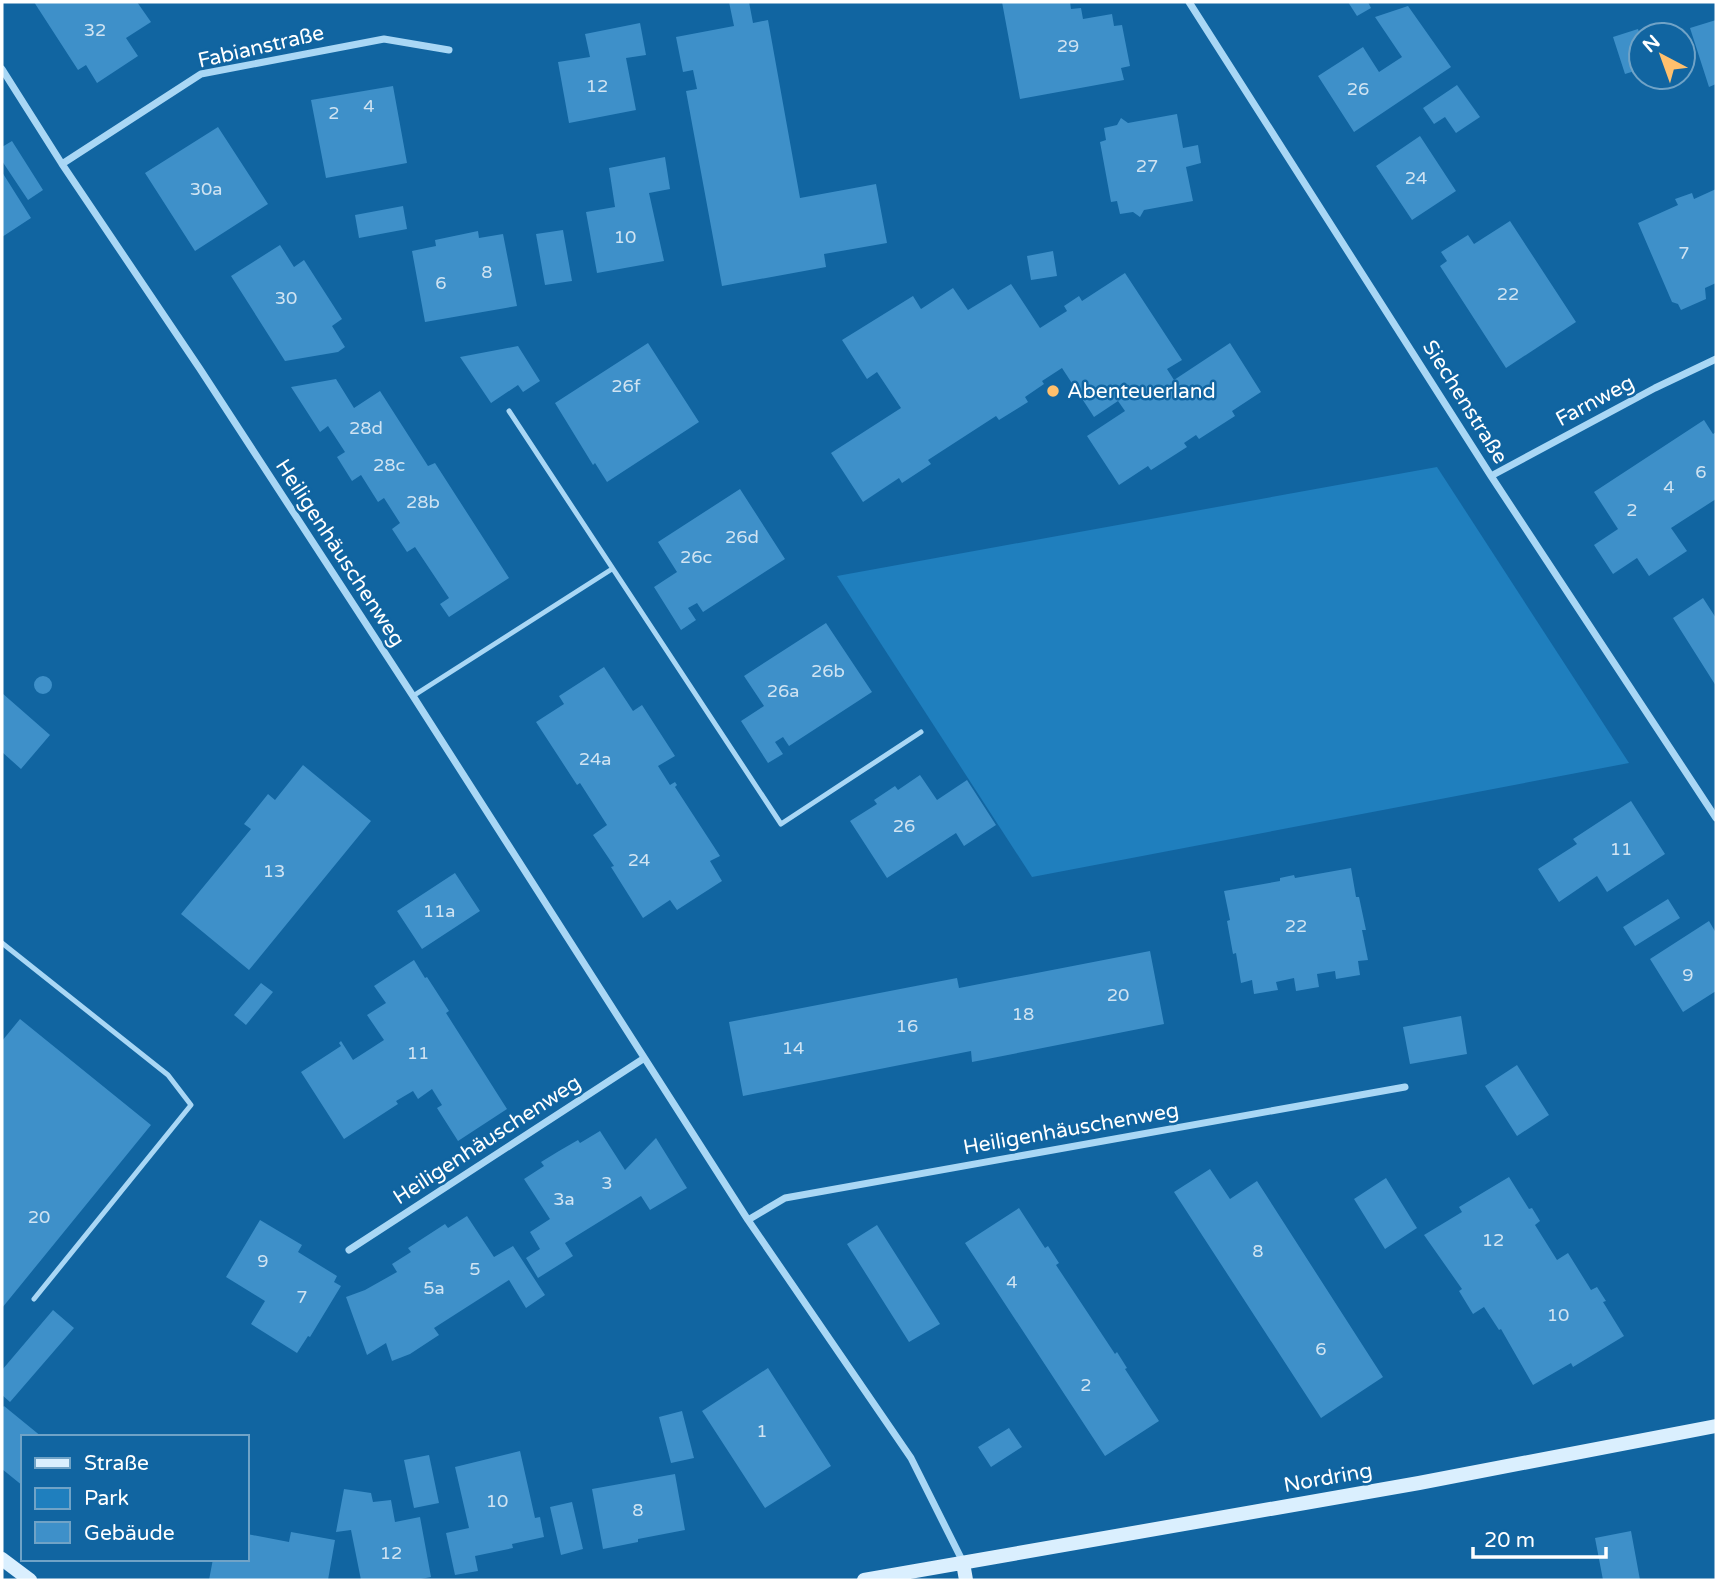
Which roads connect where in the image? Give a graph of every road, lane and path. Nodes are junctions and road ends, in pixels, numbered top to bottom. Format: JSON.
{"nodes":[{"id":1,"x":1189,"y":2,"type":"edge"},
{"id":2,"x":449,"y":50,"type":"dead end"},
{"id":3,"x":3,"y":74,"type":"edge"},
{"id":4,"x":62,"y":164,"type":"junction"},
{"id":5,"x":1716,"y":359,"type":"edge"},
{"id":6,"x":509,"y":411,"type":"dead end"},
{"id":7,"x":1492,"y":477,"type":"junction"},
{"id":8,"x":612,"y":569,"type":"junction"},
{"id":9,"x":412,"y":696,"type":"junction"},
{"id":10,"x":920,"y":732,"type":"dead end"},
{"id":11,"x":1716,"y":818,"type":"edge"},
{"id":12,"x":2,"y":943,"type":"edge"},
{"id":13,"x":643,"y":1059,"type":"junction"},
{"id":14,"x":1405,"y":1087,"type":"dead end"},
{"id":15,"x":748,"y":1220,"type":"junction"},
{"id":16,"x":349,"y":1250,"type":"dead end"},
{"id":17,"x":34,"y":1299,"type":"dead end"},
{"id":18,"x":1716,"y":1426,"type":"edge"},
{"id":19,"x":2,"y":1559,"type":"edge"},
{"id":20,"x":963,"y":1563,"type":"junction"},
{"id":21,"x":30,"y":1580,"type":"edge"},
{"id":22,"x":864,"y":1580,"type":"edge"},
{"id":23,"x":966,"y":1580,"type":"edge"}],
"edges":[{"from":1,"to":7,"type":"street","name":"Siechenstraße"},
{"from":2,"to":4,"type":"street","name":"Fabianstraße"},
{"from":3,"to":4,"type":"street","name":"Heiligenhäuschenweg"},
{"from":4,"to":9,"type":"street","name":"Heiligenhäuschenweg"},
{"from":5,"to":7,"type":"street","name":"Farnweg"},
{"from":6,"to":8,"type":"lane"},
{"from":7,"to":11,"type":"street","name":"Siechenstraße"},
{"from":8,"to":9,"type":"lane"},
{"from":8,"to":10,"type":"lane"},
{"from":9,"to":13,"type":"street","name":"Heiligenhäuschenweg"},
{"from":12,"to":17,"type":"lane"},
{"from":13,"to":15,"type":"street","name":"Heiligenhäuschenweg"},
{"from":13,"to":16,"type":"street","name":"Heiligenhäuschenweg"},
{"from":14,"to":15,"type":"street","name":"Heiligenhäuschenweg"},
{"from":15,"to":20,"type":"street","name":"Heiligenhäuschenweg"},
{"from":18,"to":20,"type":"main road","name":"Nordring"},
{"from":19,"to":21,"type":"main road"},
{"from":20,"to":22,"type":"main road","name":"Nordring"},
{"from":20,"to":23,"type":"main road"}]}
